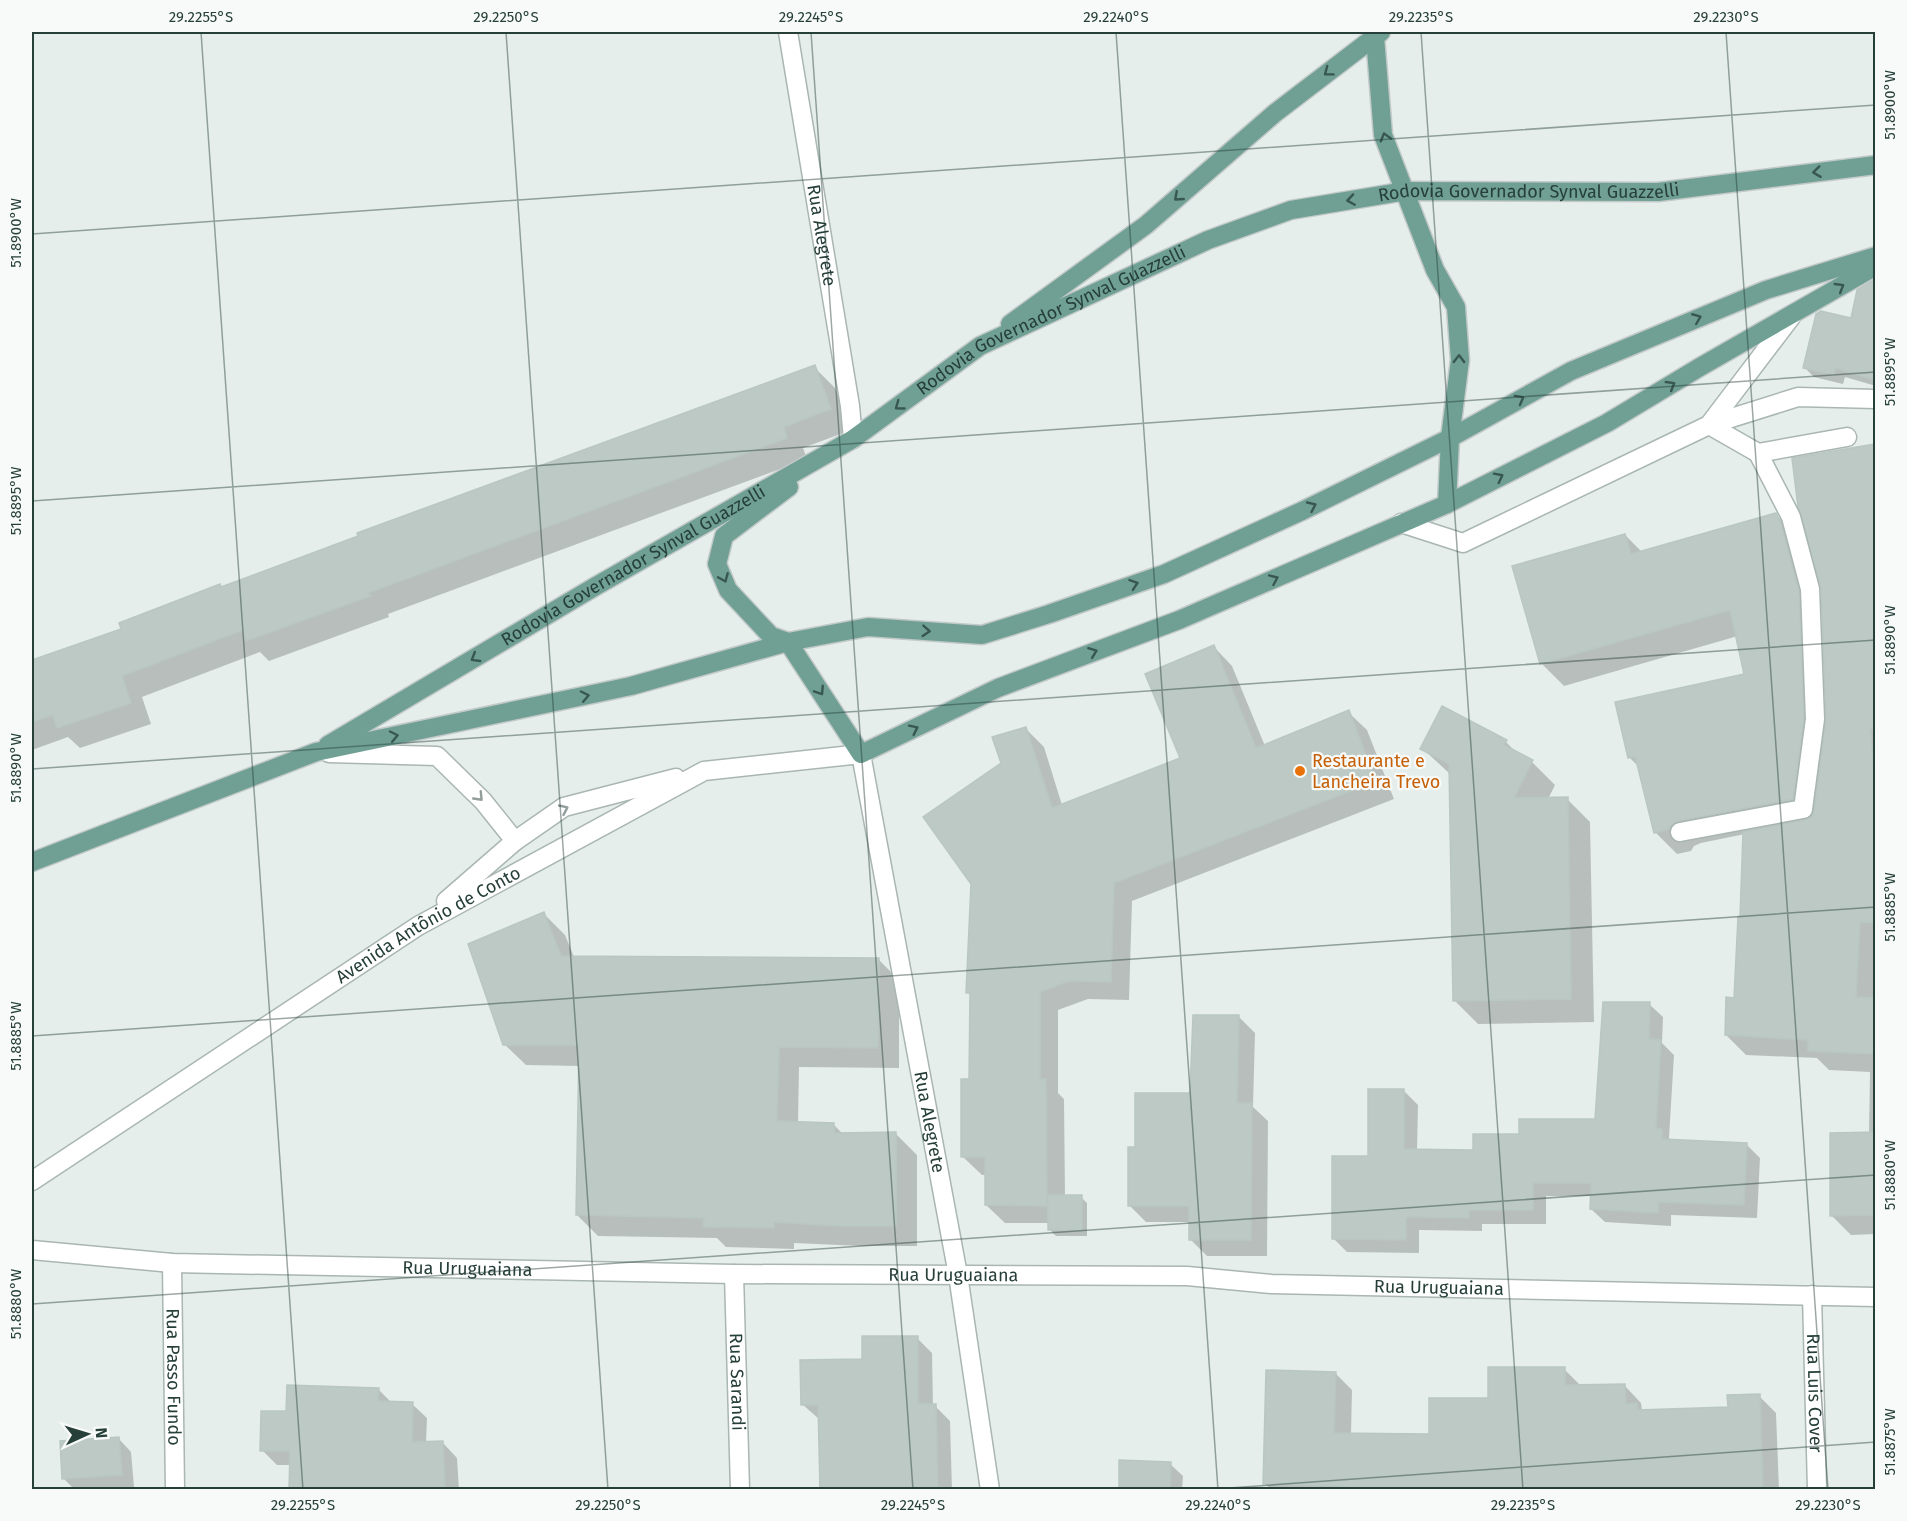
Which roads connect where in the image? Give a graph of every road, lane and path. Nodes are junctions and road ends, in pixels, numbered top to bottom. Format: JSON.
{"nodes":[{"id":1,"x":788,"y":32,"type":"edge"},
{"id":2,"x":1382,"y":33,"type":"edge"},
{"id":3,"x":1875,"y":165,"type":"edge"},
{"id":4,"x":1406,"y":191,"type":"junction"},
{"id":5,"x":1875,"y":256,"type":"edge"},
{"id":6,"x":1875,"y":266,"type":"edge"},
{"id":7,"x":1791,"y":316,"type":"junction"},
{"id":8,"x":980,"y":346,"type":"junction"},
{"id":9,"x":1875,"y":399,"type":"edge"},
{"id":10,"x":1709,"y":425,"type":"junction"},
{"id":11,"x":1847,"y":437,"type":"dead end"},
{"id":12,"x":1450,"y":438,"type":"junction"},
{"id":13,"x":853,"y":439,"type":"junction"},
{"id":14,"x":1758,"y":453,"type":"junction"},
{"id":15,"x":1447,"y":504,"type":"junction"},
{"id":16,"x":1401,"y":523,"type":"junction"},
{"id":17,"x":788,"y":642,"type":"junction"},
{"id":18,"x":316,"y":752,"type":"junction"},
{"id":19,"x":861,"y":754,"type":"junction"},
{"id":20,"x":704,"y":771,"type":"junction"},
{"id":21,"x":1680,"y":832,"type":"dead end"},
{"id":22,"x":515,"y":841,"type":"junction"},
{"id":23,"x":32,"y":862,"type":"edge"},
{"id":24,"x":418,"y":926,"type":"junction"},
{"id":25,"x":32,"y":1181,"type":"edge"},
{"id":26,"x":32,"y":1250,"type":"edge"},
{"id":27,"x":172,"y":1263,"type":"junction"},
{"id":28,"x":734,"y":1274,"type":"junction"},
{"id":29,"x":958,"y":1275,"type":"junction"},
{"id":30,"x":1812,"y":1295,"type":"junction"},
{"id":31,"x":1875,"y":1297,"type":"edge"},
{"id":32,"x":175,"y":1490,"type":"edge"},
{"id":33,"x":740,"y":1490,"type":"edge"},
{"id":34,"x":990,"y":1490,"type":"edge"},
{"id":35,"x":1817,"y":1490,"type":"edge"}],
"edges":[{"from":1,"to":13,"type":"street","name":"Rua Alegrete"},
{"from":4,"to":2,"type":"main road","one_way":true},
{"from":2,"to":8,"type":"main road","one_way":true},
{"from":3,"to":4,"type":"main road","name":"Rodovia Governador Synval Guazzelli","one_way":true},
{"from":4,"to":8,"type":"main road","name":"Rodovia Governador Synval Guazzelli","one_way":true},
{"from":12,"to":4,"type":"main road","one_way":true},
{"from":12,"to":5,"type":"main road","name":"Rodovia Governador Synval Guazzelli","one_way":true},
{"from":7,"to":6,"type":"main road","one_way":true},
{"from":7,"to":10,"type":"street"},
{"from":15,"to":7,"type":"main road","one_way":true},
{"from":8,"to":13,"type":"main road","name":"Rodovia Governador Synval Guazzelli","one_way":true},
{"from":9,"to":10,"type":"street"},
{"from":10,"to":14,"type":"street"},
{"from":10,"to":16,"type":"street"},
{"from":11,"to":14,"type":"street"},
{"from":12,"to":15,"type":"main road"},
{"from":17,"to":12,"type":"main road","name":"Rodovia Governador Synval Guazzelli","one_way":true},
{"from":13,"to":17,"type":"main road","one_way":true},
{"from":13,"to":18,"type":"main road","name":"Rodovia Governador Synval Guazzelli","one_way":true},
{"from":14,"to":21,"type":"street"},
{"from":15,"to":16,"type":"main road"},
{"from":19,"to":16,"type":"main road","one_way":true},
{"from":18,"to":17,"type":"main road","name":"Rodovia Governador Synval Guazzelli","one_way":true},
{"from":17,"to":19,"type":"main road","one_way":true},
{"from":18,"to":22,"type":"street","one_way":true},
{"from":18,"to":23,"type":"main road","name":"Rodovia Governador Synval Guazzelli"},
{"from":19,"to":20,"type":"street","name":"Avenida Antônio de Conto"},
{"from":19,"to":29,"type":"street","name":"Rua Alegrete"},
{"from":22,"to":20,"type":"street","one_way":true},
{"from":20,"to":24,"type":"street","name":"Avenida Antônio de Conto"},
{"from":22,"to":24,"type":"street"},
{"from":24,"to":25,"type":"street","name":"Avenida Antônio de Conto"},
{"from":26,"to":27,"type":"street","name":"Rua Uruguaiana"},
{"from":27,"to":28,"type":"street","name":"Rua Uruguaiana"},
{"from":27,"to":32,"type":"street","name":"Rua Passo Fundo"},
{"from":28,"to":29,"type":"street","name":"Rua Uruguaiana"},
{"from":28,"to":33,"type":"street","name":"Rua Sarandi"},
{"from":29,"to":30,"type":"street","name":"Rua Uruguaiana"},
{"from":29,"to":34,"type":"street","name":"Rua Alegrete"},
{"from":30,"to":31,"type":"street","name":"Rua Uruguaiana"},
{"from":30,"to":35,"type":"street","name":"Rua Luis Cover"}]}
